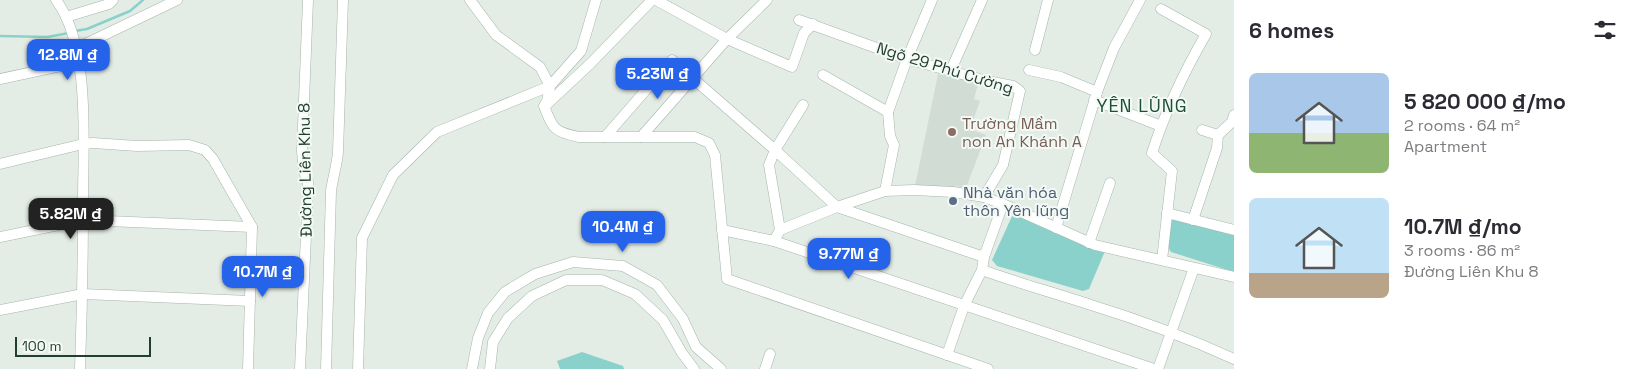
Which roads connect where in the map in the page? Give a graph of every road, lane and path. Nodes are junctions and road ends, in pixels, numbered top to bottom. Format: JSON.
{"nodes":[{"id":1,"x":56,"y":0,"type":"edge"},
{"id":2,"x":113,"y":0,"type":"edge"},
{"id":3,"x":177,"y":0,"type":"edge"},
{"id":4,"x":308,"y":0,"type":"edge"},
{"id":5,"x":343,"y":0,"type":"edge"},
{"id":6,"x":470,"y":0,"type":"edge"},
{"id":7,"x":596,"y":0,"type":"edge"},
{"id":8,"x":652,"y":0,"type":"edge"},
{"id":9,"x":656,"y":0,"type":"edge"},
{"id":10,"x":767,"y":0,"type":"edge"},
{"id":11,"x":932,"y":0,"type":"edge"},
{"id":12,"x":982,"y":0,"type":"edge"},
{"id":13,"x":1048,"y":0,"type":"edge"},
{"id":14,"x":1140,"y":0,"type":"edge"},
{"id":15,"x":1161,"y":9,"type":"dead end"},
{"id":16,"x":66,"y":17,"type":"junction"},
{"id":17,"x":799,"y":20,"type":"dead end"},
{"id":18,"x":812,"y":24,"type":"junction"},
{"id":19,"x":727,"y":39,"type":"junction"},
{"id":20,"x":77,"y":48,"type":"junction"},
{"id":21,"x":1035,"y":50,"type":"dead end"},
{"id":22,"x":581,"y":51,"type":"junction"},
{"id":23,"x":907,"y":59,"type":"junction"},
{"id":24,"x":78,"y":62,"type":"junction"},
{"id":25,"x":591,"y":63,"type":"junction"},
{"id":26,"x":951,"y":70,"type":"junction"},
{"id":27,"x":1028,"y":70,"type":"dead end"},
{"id":28,"x":823,"y":75,"type":"dead end"},
{"id":29,"x":0,"y":79,"type":"edge"},
{"id":30,"x":693,"y":79,"type":"junction"},
{"id":31,"x":550,"y":86,"type":"junction"},
{"id":32,"x":1095,"y":96,"type":"junction"},
{"id":33,"x":803,"y":105,"type":"dead end"},
{"id":34,"x":544,"y":106,"type":"junction"},
{"id":35,"x":888,"y":112,"type":"junction"},
{"id":36,"x":1234,"y":115,"type":"edge"},
{"id":37,"x":1161,"y":126,"type":"junction"},
{"id":38,"x":1202,"y":130,"type":"dead end"},
{"id":39,"x":605,"y":136,"type":"junction"},
{"id":40,"x":1218,"y":136,"type":"junction"},
{"id":41,"x":642,"y":137,"type":"junction"},
{"id":42,"x":83,"y":144,"type":"junction"},
{"id":43,"x":775,"y":150,"type":"junction"},
{"id":44,"x":0,"y":164,"type":"edge"},
{"id":45,"x":1110,"y":183,"type":"dead end"},
{"id":46,"x":885,"y":191,"type":"junction"},
{"id":47,"x":984,"y":197,"type":"junction"},
{"id":48,"x":1003,"y":204,"type":"junction"},
{"id":49,"x":837,"y":208,"type":"junction"},
{"id":50,"x":1167,"y":213,"type":"junction"},
{"id":51,"x":83,"y":220,"type":"junction"},
{"id":52,"x":1192,"y":220,"type":"junction"},
{"id":53,"x":252,"y":227,"type":"junction"},
{"id":54,"x":1056,"y":228,"type":"junction"},
{"id":55,"x":722,"y":230,"type":"junction"},
{"id":56,"x":780,"y":230,"type":"junction"},
{"id":57,"x":1234,"y":230,"type":"edge"},
{"id":58,"x":0,"y":237,"type":"edge"},
{"id":59,"x":774,"y":241,"type":"junction"},
{"id":60,"x":1089,"y":243,"type":"junction"},
{"id":61,"x":984,"y":257,"type":"junction"},
{"id":62,"x":1162,"y":260,"type":"junction"},
{"id":63,"x":1194,"y":268,"type":"junction"},
{"id":64,"x":982,"y":270,"type":"junction"},
{"id":65,"x":1234,"y":277,"type":"edge"},
{"id":66,"x":83,"y":294,"type":"junction"},
{"id":67,"x":250,"y":301,"type":"junction"},
{"id":68,"x":964,"y":306,"type":"junction"},
{"id":69,"x":0,"y":310,"type":"edge"},
{"id":70,"x":683,"y":319,"type":"junction"},
{"id":71,"x":1171,"y":333,"type":"junction"},
{"id":72,"x":673,"y":338,"type":"junction"},
{"id":73,"x":770,"y":354,"type":"dead end"},
{"id":74,"x":947,"y":355,"type":"junction"},
{"id":75,"x":1233,"y":356,"type":"edge"},
{"id":76,"x":80,"y":369,"type":"edge"},
{"id":77,"x":248,"y":369,"type":"edge"},
{"id":78,"x":300,"y":369,"type":"edge"},
{"id":79,"x":326,"y":369,"type":"edge"},
{"id":80,"x":358,"y":369,"type":"edge"},
{"id":81,"x":472,"y":369,"type":"edge"},
{"id":82,"x":490,"y":369,"type":"edge"},
{"id":83,"x":694,"y":369,"type":"edge"},
{"id":84,"x":721,"y":369,"type":"edge"},
{"id":85,"x":765,"y":369,"type":"edge"},
{"id":86,"x":988,"y":369,"type":"edge"},
{"id":87,"x":1154,"y":369,"type":"edge"},
{"id":88,"x":1158,"y":369,"type":"edge"}],
"edges":[{"from":1,"to":16,"type":"street"},
{"from":2,"to":16,"type":"street"},
{"from":3,"to":20,"type":"street"},
{"from":4,"to":78,"type":"street","name":"Đường Liên Khu 8"},
{"from":5,"to":79,"type":"street","name":"Đường Liên Khu 8"},
{"from":6,"to":31,"type":"street"},
{"from":7,"to":22,"type":"street"},
{"from":8,"to":25,"type":"street"},
{"from":9,"to":19,"type":"street"},
{"from":10,"to":19,"type":"street"},
{"from":11,"to":23,"type":"street"},
{"from":12,"to":26,"type":"street"},
{"from":13,"to":21,"type":"street"},
{"from":14,"to":32,"type":"street"},
{"from":15,"to":37,"type":"street"},
{"from":16,"to":20,"type":"street"},
{"from":17,"to":18,"type":"street","name":"Ngõ 29 Phú Cường"},
{"from":18,"to":19,"type":"street"},
{"from":18,"to":23,"type":"street","name":"Ngõ 29 Phú Cường"},
{"from":19,"to":30,"type":"street"},
{"from":20,"to":24,"type":"street"},
{"from":22,"to":25,"type":"street"},
{"from":22,"to":31,"type":"street"},
{"from":23,"to":26,"type":"street","name":"Ngõ 29 Phú Cường"},
{"from":23,"to":35,"type":"street"},
{"from":24,"to":29,"type":"street"},
{"from":24,"to":42,"type":"street"},
{"from":25,"to":34,"type":"street"},
{"from":26,"to":47,"type":"street","name":"Ngõ 29 Phú Cường"},
{"from":27,"to":32,"type":"street"},
{"from":28,"to":35,"type":"street"},
{"from":30,"to":39,"type":"street"},
{"from":30,"to":41,"type":"street"},
{"from":30,"to":43,"type":"street"},
{"from":31,"to":34,"type":"street"},
{"from":31,"to":80,"type":"street"},
{"from":32,"to":37,"type":"street"},
{"from":32,"to":54,"type":"street"},
{"from":33,"to":43,"type":"street"},
{"from":34,"to":39,"type":"street"},
{"from":35,"to":46,"type":"street"},
{"from":36,"to":40,"type":"street"},
{"from":37,"to":50,"type":"street"},
{"from":38,"to":40,"type":"street"},
{"from":39,"to":41,"type":"street"},
{"from":40,"to":52,"type":"street"},
{"from":41,"to":55,"type":"street"},
{"from":42,"to":44,"type":"street"},
{"from":42,"to":51,"type":"street"},
{"from":42,"to":53,"type":"street"},
{"from":43,"to":49,"type":"street"},
{"from":43,"to":56,"type":"street"},
{"from":45,"to":60,"type":"street"},
{"from":46,"to":47,"type":"street"},
{"from":46,"to":49,"type":"street"},
{"from":47,"to":48,"type":"street"},
{"from":48,"to":54,"type":"street"},
{"from":48,"to":61,"type":"street"},
{"from":49,"to":56,"type":"street"},
{"from":49,"to":61,"type":"street"},
{"from":50,"to":52,"type":"street"},
{"from":50,"to":62,"type":"street"},
{"from":51,"to":53,"type":"street"},
{"from":51,"to":58,"type":"street"},
{"from":51,"to":66,"type":"street"},
{"from":52,"to":57,"type":"street"},
{"from":53,"to":67,"type":"street"},
{"from":54,"to":60,"type":"street"},
{"from":55,"to":59,"type":"street"},
{"from":55,"to":74,"type":"street"},
{"from":56,"to":59,"type":"street"},
{"from":59,"to":68,"type":"street"},
{"from":60,"to":62,"type":"street"},
{"from":61,"to":64,"type":"street"},
{"from":62,"to":63,"type":"street"},
{"from":63,"to":65,"type":"street"},
{"from":63,"to":71,"type":"street"},
{"from":64,"to":68,"type":"street"},
{"from":64,"to":71,"type":"street"},
{"from":66,"to":67,"type":"street"},
{"from":66,"to":69,"type":"street"},
{"from":66,"to":76,"type":"street"},
{"from":67,"to":77,"type":"street"},
{"from":68,"to":74,"type":"street"},
{"from":68,"to":87,"type":"street"},
{"from":70,"to":72,"type":"street"},
{"from":70,"to":81,"type":"street"},
{"from":70,"to":84,"type":"street"},
{"from":71,"to":75,"type":"street"},
{"from":71,"to":88,"type":"street"},
{"from":72,"to":82,"type":"street"},
{"from":72,"to":83,"type":"street"},
{"from":73,"to":85,"type":"street"},
{"from":74,"to":86,"type":"street"}]}
